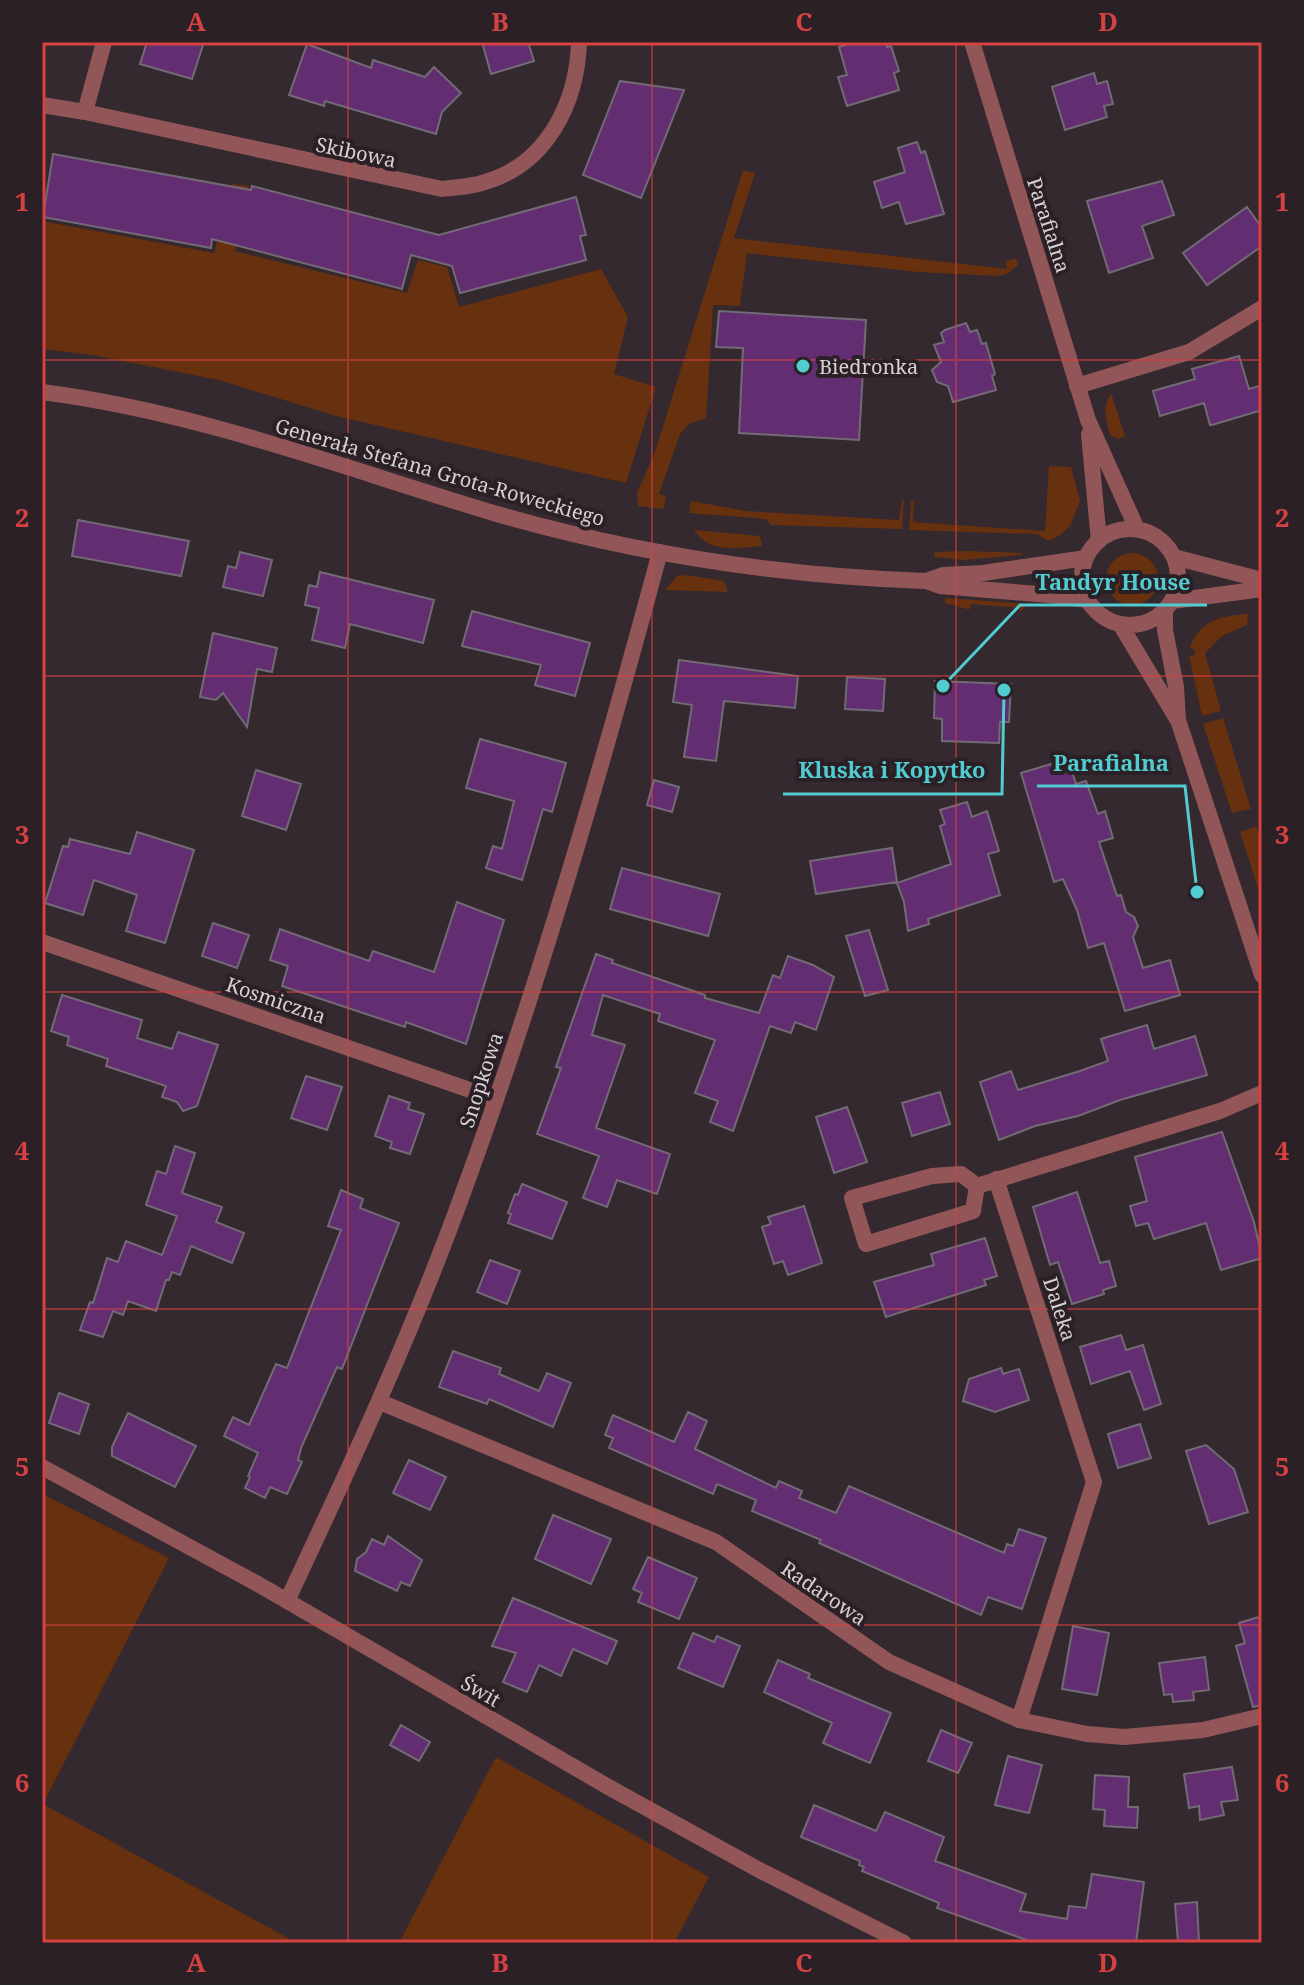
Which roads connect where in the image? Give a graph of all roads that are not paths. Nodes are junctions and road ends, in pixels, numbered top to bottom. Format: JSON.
{"nodes":[{"id":1,"x":104,"y":42,"type":"edge"},
{"id":2,"x":579,"y":42,"type":"edge"},
{"id":3,"x":972,"y":42,"type":"edge"},
{"id":4,"x":42,"y":105,"type":"edge"},
{"id":5,"x":85,"y":112,"type":"junction"},
{"id":6,"x":1262,"y":308,"type":"edge"},
{"id":7,"x":1077,"y":386,"type":"junction"},
{"id":8,"x":42,"y":392,"type":"edge"},
{"id":9,"x":1088,"y":420,"type":"junction"},
{"id":10,"x":1137,"y":529,"type":"junction"},
{"id":11,"x":1099,"y":541,"type":"junction"},
{"id":12,"x":660,"y":552,"type":"junction"},
{"id":13,"x":1174,"y":557,"type":"junction"},
{"id":14,"x":1086,"y":558,"type":"junction"},
{"id":15,"x":1262,"y":580,"type":"edge"},
{"id":16,"x":926,"y":581,"type":"junction"},
{"id":17,"x":1262,"y":589,"type":"edge"},
{"id":18,"x":1088,"y":600,"type":"junction"},
{"id":19,"x":1168,"y":607,"type":"junction"},
{"id":20,"x":1120,"y":624,"type":"junction"},
{"id":21,"x":1178,"y":720,"type":"junction"},
{"id":22,"x":42,"y":942,"type":"edge"},
{"id":23,"x":1262,"y":975,"type":"edge"},
{"id":24,"x":1262,"y":1093,"type":"edge"},
{"id":25,"x":496,"y":1099,"type":"junction"},
{"id":26,"x":996,"y":1179,"type":"junction"},
{"id":27,"x":977,"y":1186,"type":"junction"},
{"id":28,"x":380,"y":1402,"type":"junction"},
{"id":29,"x":42,"y":1467,"type":"edge"},
{"id":30,"x":287,"y":1601,"type":"junction"},
{"id":31,"x":1021,"y":1713,"type":"junction"},
{"id":32,"x":1262,"y":1716,"type":"edge"},
{"id":33,"x":904,"y":1943,"type":"edge"}],
"edges":[{"from":1,"to":5,"type":"street"},
{"from":2,"to":5,"type":"street","name":"Skibowa"},
{"from":3,"to":7,"type":"street","name":"Parafialna"},
{"from":4,"to":5,"type":"street","name":"Skibowa"},
{"from":6,"to":7,"type":"street"},
{"from":7,"to":9,"type":"street","name":"Parafialna"},
{"from":8,"to":12,"type":"street","name":"Generała Stefana Grota-Roweckiego"},
{"from":9,"to":10,"type":"street","name":"Parafialna"},
{"from":9,"to":11,"type":"street","name":"Parafialna"},
{"from":10,"to":11,"type":"street"},
{"from":10,"to":13,"type":"street"},
{"from":11,"to":14,"type":"street"},
{"from":12,"to":16,"type":"street","name":"Generała Stefana Grota-Roweckiego"},
{"from":12,"to":25,"type":"street","name":"Snopkowa"},
{"from":13,"to":15,"type":"street"},
{"from":13,"to":19,"type":"street"},
{"from":14,"to":16,"type":"street","name":"Generała Stefana Grota-Roweckiego"},
{"from":14,"to":18,"type":"street"},
{"from":16,"to":18,"type":"street","name":"Generała Stefana Grota-Roweckiego"},
{"from":17,"to":19,"type":"street"},
{"from":18,"to":20,"type":"street"},
{"from":19,"to":20,"type":"street"},
{"from":19,"to":21,"type":"street"},
{"from":20,"to":21,"type":"street"},
{"from":21,"to":23,"type":"street"},
{"from":22,"to":25,"type":"street","name":"Kosmiczna"},
{"from":24,"to":26,"type":"street"},
{"from":25,"to":28,"type":"street","name":"Snopkowa"},
{"from":26,"to":27,"type":"street"},
{"from":26,"to":31,"type":"street","name":"Daleka"},
{"from":27,"to":27,"type":"street"},
{"from":28,"to":30,"type":"street","name":"Snopkowa"},
{"from":28,"to":31,"type":"street","name":"Radarowa"},
{"from":29,"to":30,"type":"street","name":"Świt"},
{"from":30,"to":33,"type":"street","name":"Świt"},
{"from":31,"to":32,"type":"street","name":"Radarowa"}]}
